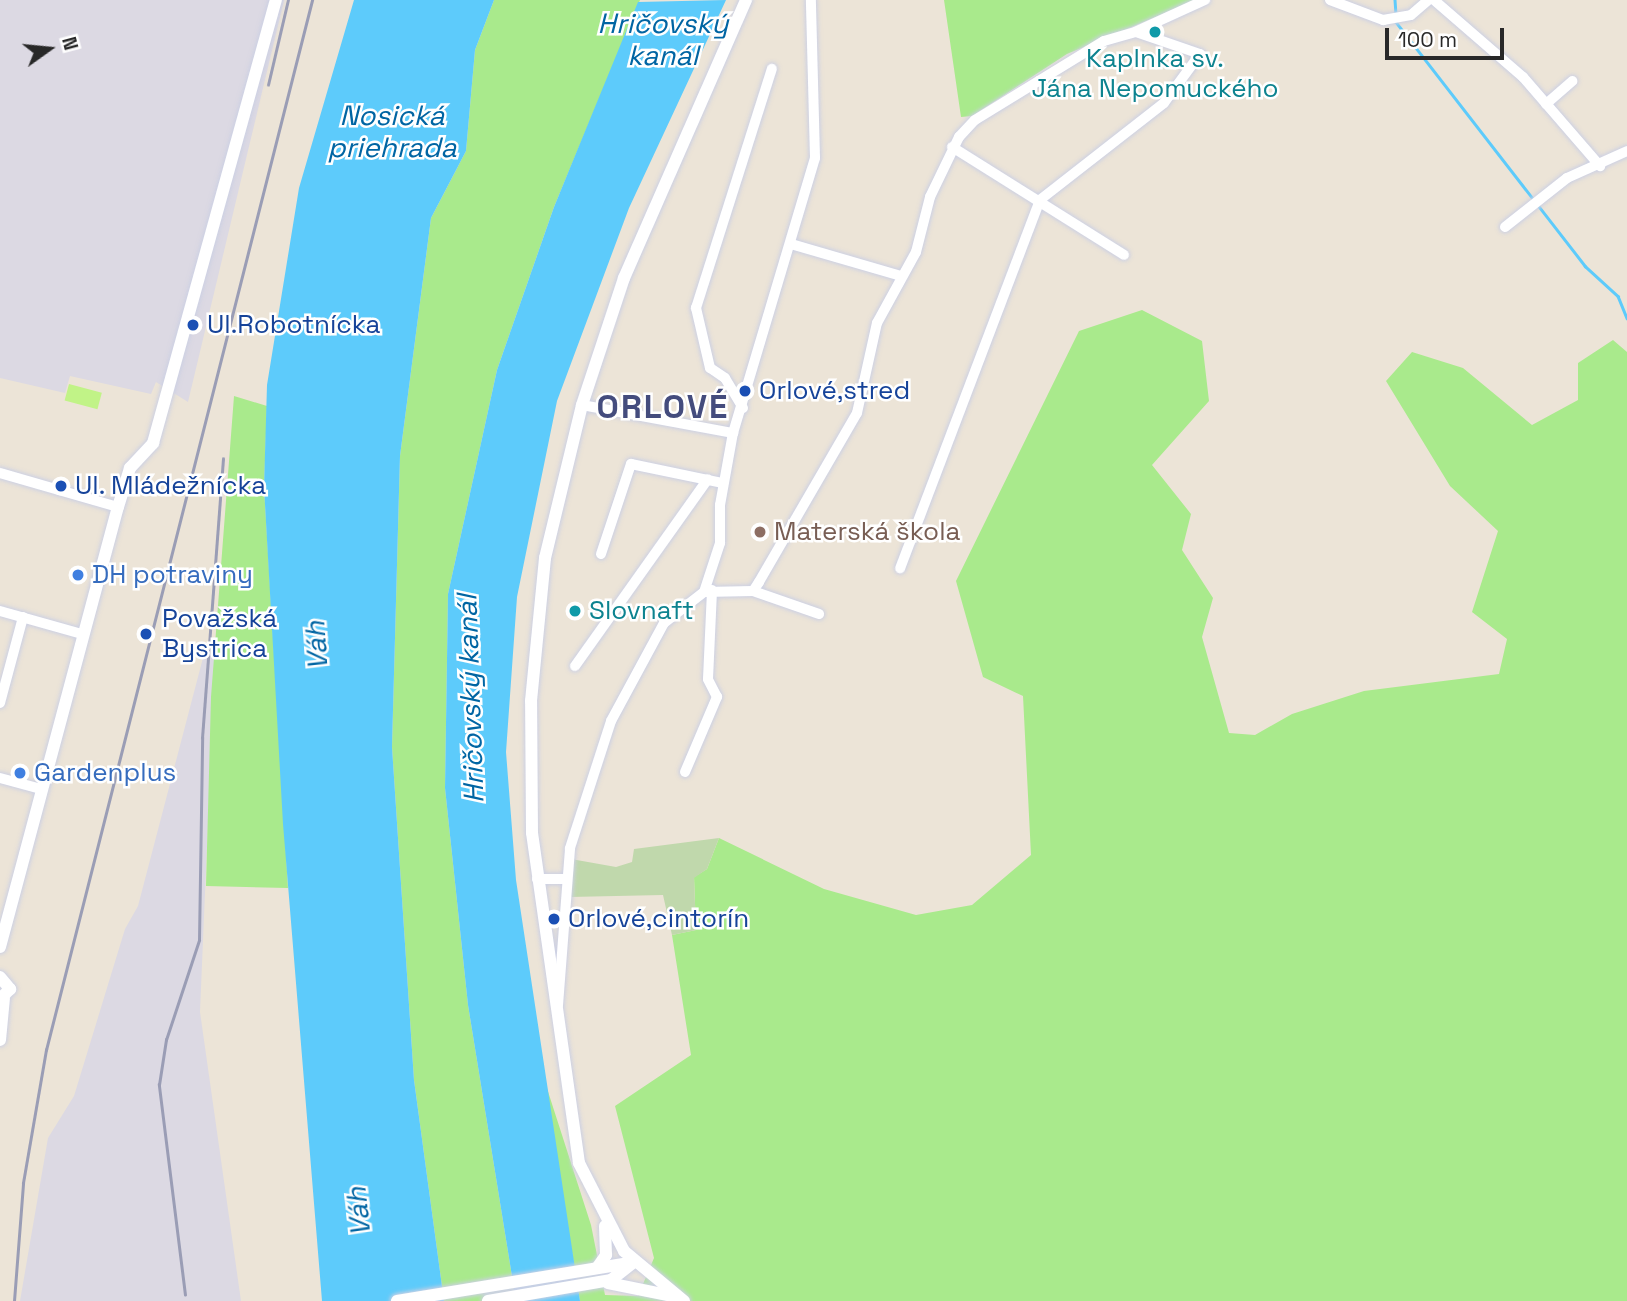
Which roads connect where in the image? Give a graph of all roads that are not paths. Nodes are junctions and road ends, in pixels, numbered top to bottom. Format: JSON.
{"nodes":[{"id":1,"x":276,"y":0,"type":"edge"},
{"id":2,"x":746,"y":0,"type":"edge"},
{"id":3,"x":811,"y":0,"type":"edge"},
{"id":4,"x":1205,"y":0,"type":"edge"},
{"id":5,"x":1330,"y":0,"type":"edge"},
{"id":6,"x":1428,"y":0,"type":"edge"},
{"id":7,"x":1434,"y":0,"type":"edge"},
{"id":8,"x":1136,"y":32,"type":"junction"},
{"id":9,"x":772,"y":69,"type":"dead end"},
{"id":10,"x":1572,"y":81,"type":"dead end"},
{"id":11,"x":1546,"y":104,"type":"junction"},
{"id":12,"x":953,"y":147,"type":"junction"},
{"id":13,"x":1627,"y":151,"type":"edge"},
{"id":14,"x":1600,"y":166,"type":"junction"},
{"id":15,"x":1040,"y":200,"type":"junction"},
{"id":16,"x":1505,"y":227,"type":"dead end"},
{"id":17,"x":791,"y":244,"type":"junction"},
{"id":18,"x":1124,"y":255,"type":"dead end"},
{"id":19,"x":901,"y":276,"type":"junction"},
{"id":20,"x":582,"y":405,"type":"junction"},
{"id":21,"x":743,"y":408,"type":"junction"},
{"id":22,"x":733,"y":433,"type":"junction"},
{"id":23,"x":0,"y":473,"type":"edge"},
{"id":24,"x":708,"y":479,"type":"junction"},
{"id":25,"x":723,"y":483,"type":"junction"},
{"id":26,"x":118,"y":507,"type":"junction"},
{"id":27,"x":601,"y":554,"type":"dead end"},
{"id":28,"x":900,"y":568,"type":"dead end"},
{"id":29,"x":708,"y":591,"type":"junction"},
{"id":30,"x":752,"y":591,"type":"junction"},
{"id":31,"x":0,"y":611,"type":"edge"},
{"id":32,"x":820,"y":614,"type":"dead end"},
{"id":33,"x":23,"y":618,"type":"junction"},
{"id":34,"x":82,"y":634,"type":"junction"},
{"id":35,"x":575,"y":666,"type":"dead end"},
{"id":36,"x":1,"y":697,"type":"edge"},
{"id":37,"x":685,"y":772,"type":"dead end"},
{"id":38,"x":0,"y":778,"type":"edge"},
{"id":39,"x":41,"y":789,"type":"junction"},
{"id":40,"x":537,"y":878,"type":"junction"},
{"id":41,"x":566,"y":879,"type":"junction"},
{"id":42,"x":0,"y":947,"type":"edge"},
{"id":43,"x":0,"y":977,"type":"edge"},
{"id":44,"x":2,"y":998,"type":"edge"},
{"id":45,"x":554,"y":1012,"type":"junction"},
{"id":46,"x":0,"y":1040,"type":"edge"},
{"id":47,"x":604,"y":1218,"type":"junction"},
{"id":48,"x":634,"y":1262,"type":"junction"},
{"id":49,"x":593,"y":1269,"type":"junction"},
{"id":50,"x":596,"y":1284,"type":"junction"},
{"id":51,"x":681,"y":1299,"type":"edge"},
{"id":52,"x":397,"y":1301,"type":"edge"},
{"id":53,"x":488,"y":1301,"type":"edge"}],
"edges":[{"from":1,"to":26,"type":"main road"},
{"from":2,"to":20,"type":"main road"},
{"from":3,"to":17,"type":"street"},
{"from":4,"to":8,"type":"street"},
{"from":5,"to":6,"type":"street"},
{"from":7,"to":11,"type":"street"},
{"from":8,"to":12,"type":"street"},
{"from":8,"to":15,"type":"street"},
{"from":9,"to":21,"type":"street"},
{"from":10,"to":11,"type":"street"},
{"from":11,"to":14,"type":"street"},
{"from":12,"to":15,"type":"street"},
{"from":12,"to":19,"type":"street"},
{"from":13,"to":14,"type":"street"},
{"from":14,"to":16,"type":"street"},
{"from":15,"to":18,"type":"street"},
{"from":15,"to":28,"type":"street"},
{"from":17,"to":19,"type":"street"},
{"from":17,"to":21,"type":"street"},
{"from":19,"to":30,"type":"street"},
{"from":20,"to":22,"type":"street"},
{"from":20,"to":40,"type":"main road"},
{"from":21,"to":22,"type":"street"},
{"from":22,"to":25,"type":"street"},
{"from":23,"to":26,"type":"street"},
{"from":24,"to":25,"type":"street"},
{"from":24,"to":27,"type":"street"},
{"from":24,"to":35,"type":"street"},
{"from":25,"to":29,"type":"street"},
{"from":26,"to":34,"type":"main road"},
{"from":29,"to":30,"type":"street"},
{"from":29,"to":37,"type":"street"},
{"from":29,"to":41,"type":"street"},
{"from":30,"to":32,"type":"street"},
{"from":31,"to":33,"type":"street"},
{"from":33,"to":34,"type":"street"},
{"from":33,"to":36,"type":"street"},
{"from":34,"to":39,"type":"main road"},
{"from":38,"to":39,"type":"street"},
{"from":39,"to":42,"type":"main road"},
{"from":40,"to":41,"type":"street"},
{"from":40,"to":45,"type":"main road"},
{"from":41,"to":45,"type":"street"},
{"from":43,"to":44,"type":"main road"},
{"from":44,"to":46,"type":"main road"},
{"from":45,"to":47,"type":"main road"},
{"from":47,"to":48,"type":"main road"},
{"from":47,"to":49,"type":"main road"},
{"from":48,"to":49,"type":"main road"},
{"from":48,"to":50,"type":"main road"},
{"from":48,"to":51,"type":"main road"},
{"from":49,"to":52,"type":"main road"},
{"from":50,"to":51,"type":"main road"},
{"from":50,"to":53,"type":"main road"}]}
